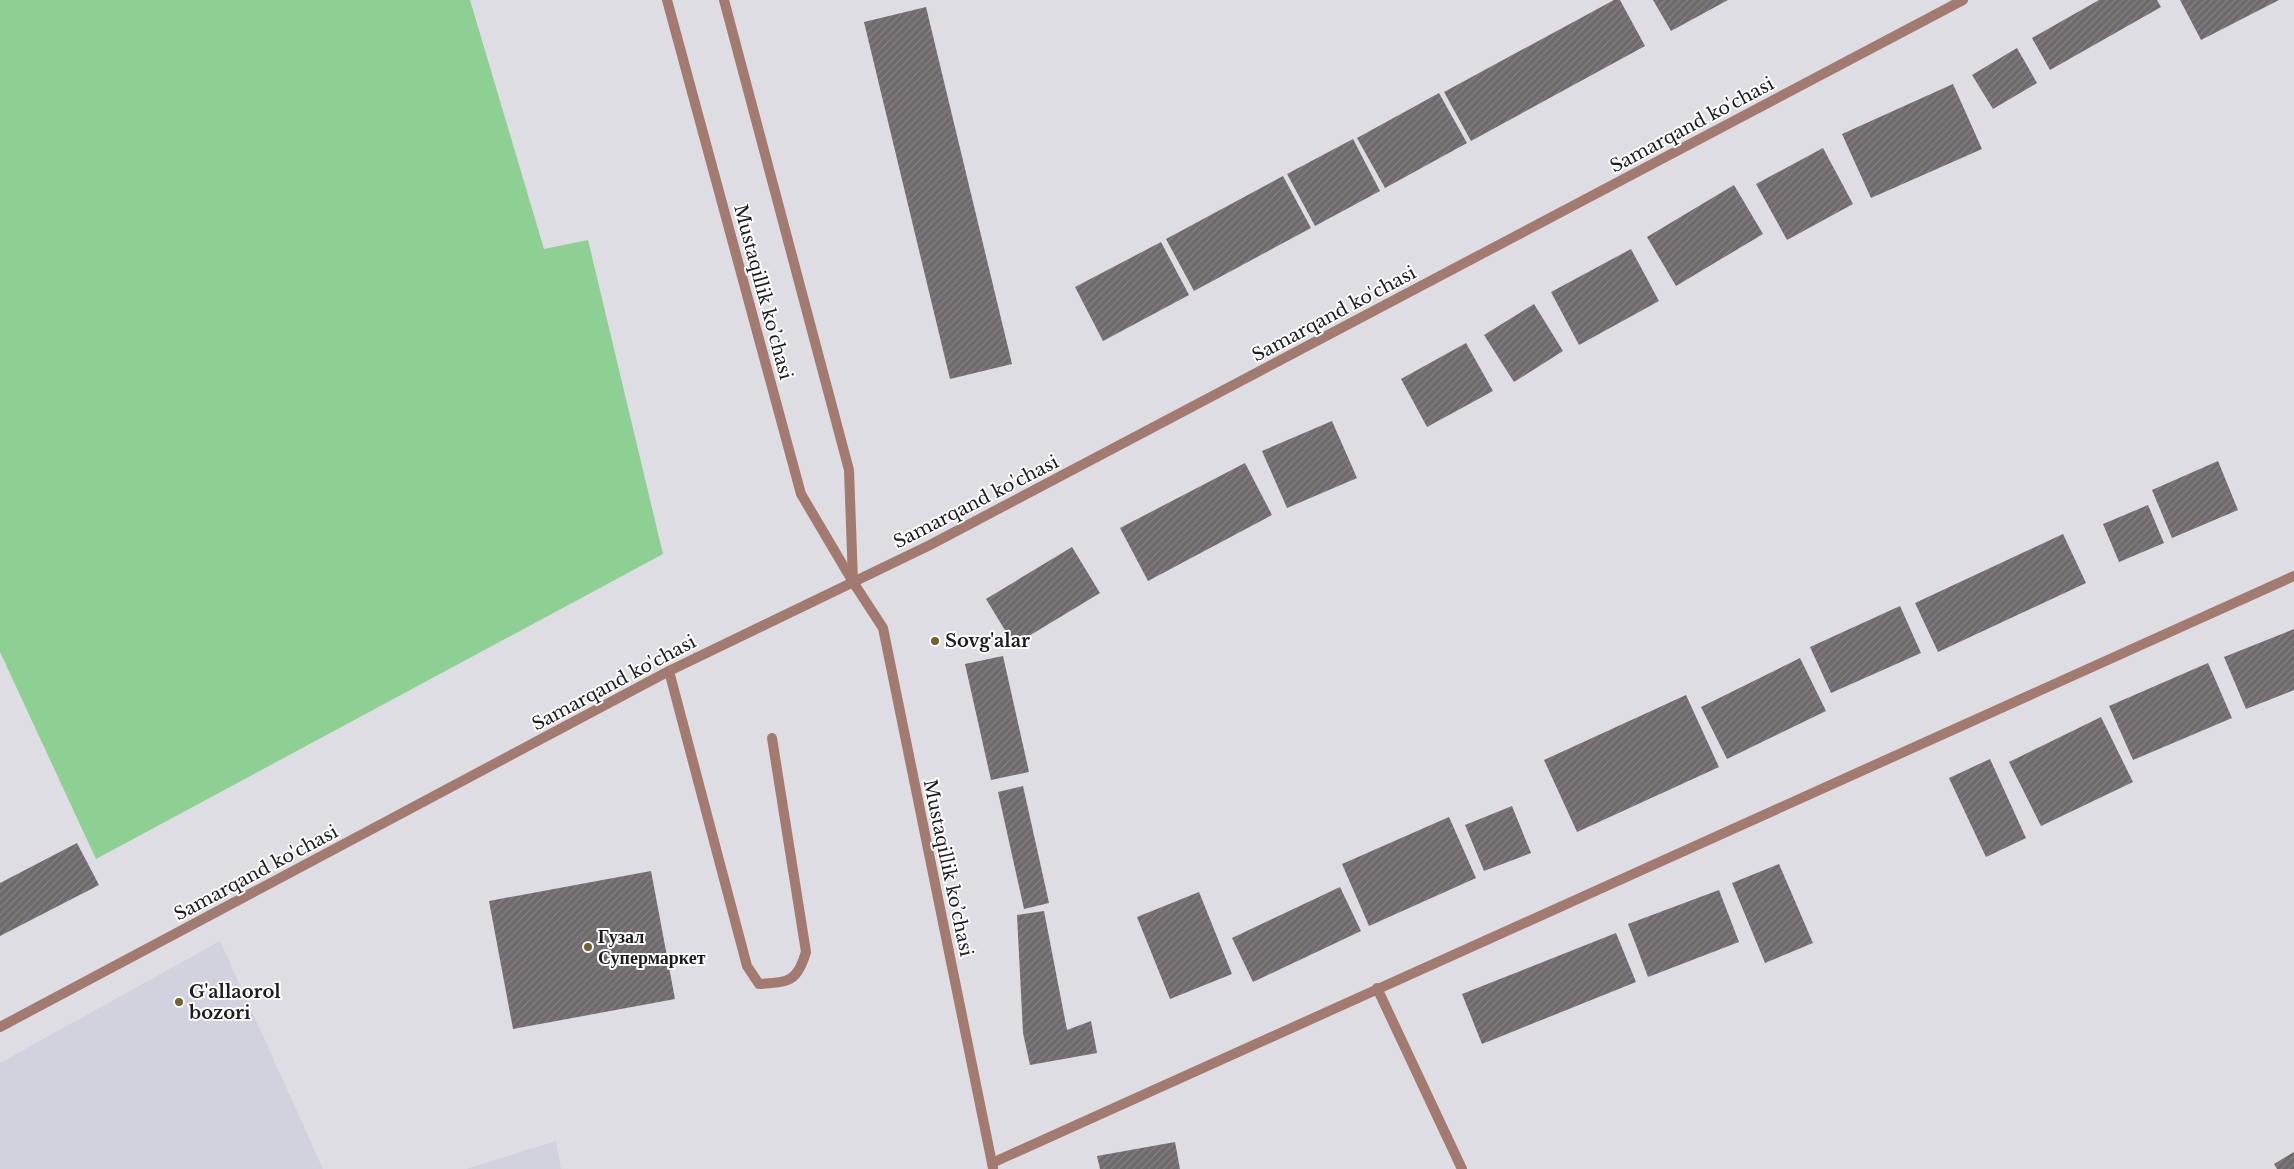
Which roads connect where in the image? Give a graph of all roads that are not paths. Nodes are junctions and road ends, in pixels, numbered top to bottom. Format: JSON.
{"nodes":[{"id":1,"x":667,"y":0,"type":"edge"},
{"id":2,"x":724,"y":0,"type":"edge"},
{"id":3,"x":1964,"y":0,"type":"edge"},
{"id":4,"x":2294,"y":576,"type":"edge"},
{"id":5,"x":853,"y":582,"type":"junction"},
{"id":6,"x":669,"y":671,"type":"junction"},
{"id":7,"x":772,"y":738,"type":"dead end"},
{"id":8,"x":1377,"y":988,"type":"junction"},
{"id":9,"x":0,"y":1027,"type":"edge"},
{"id":10,"x":992,"y":1166,"type":"edge"},
{"id":11,"x":1462,"y":1169,"type":"edge"}],
"edges":[{"from":1,"to":5,"type":"street","name":"Mustaqillik ko’chasi"},
{"from":2,"to":5,"type":"street"},
{"from":3,"to":5,"type":"street","name":"Samarqand ko'chasi"},
{"from":4,"to":8,"type":"street"},
{"from":5,"to":6,"type":"street","name":"Samarqand ko'chasi"},
{"from":5,"to":10,"type":"street","name":"Mustaqillik ko’chasi"},
{"from":6,"to":7,"type":"street"},
{"from":6,"to":9,"type":"street","name":"Samarqand ko'chasi"},
{"from":8,"to":10,"type":"street"},
{"from":8,"to":11,"type":"street"}]}
